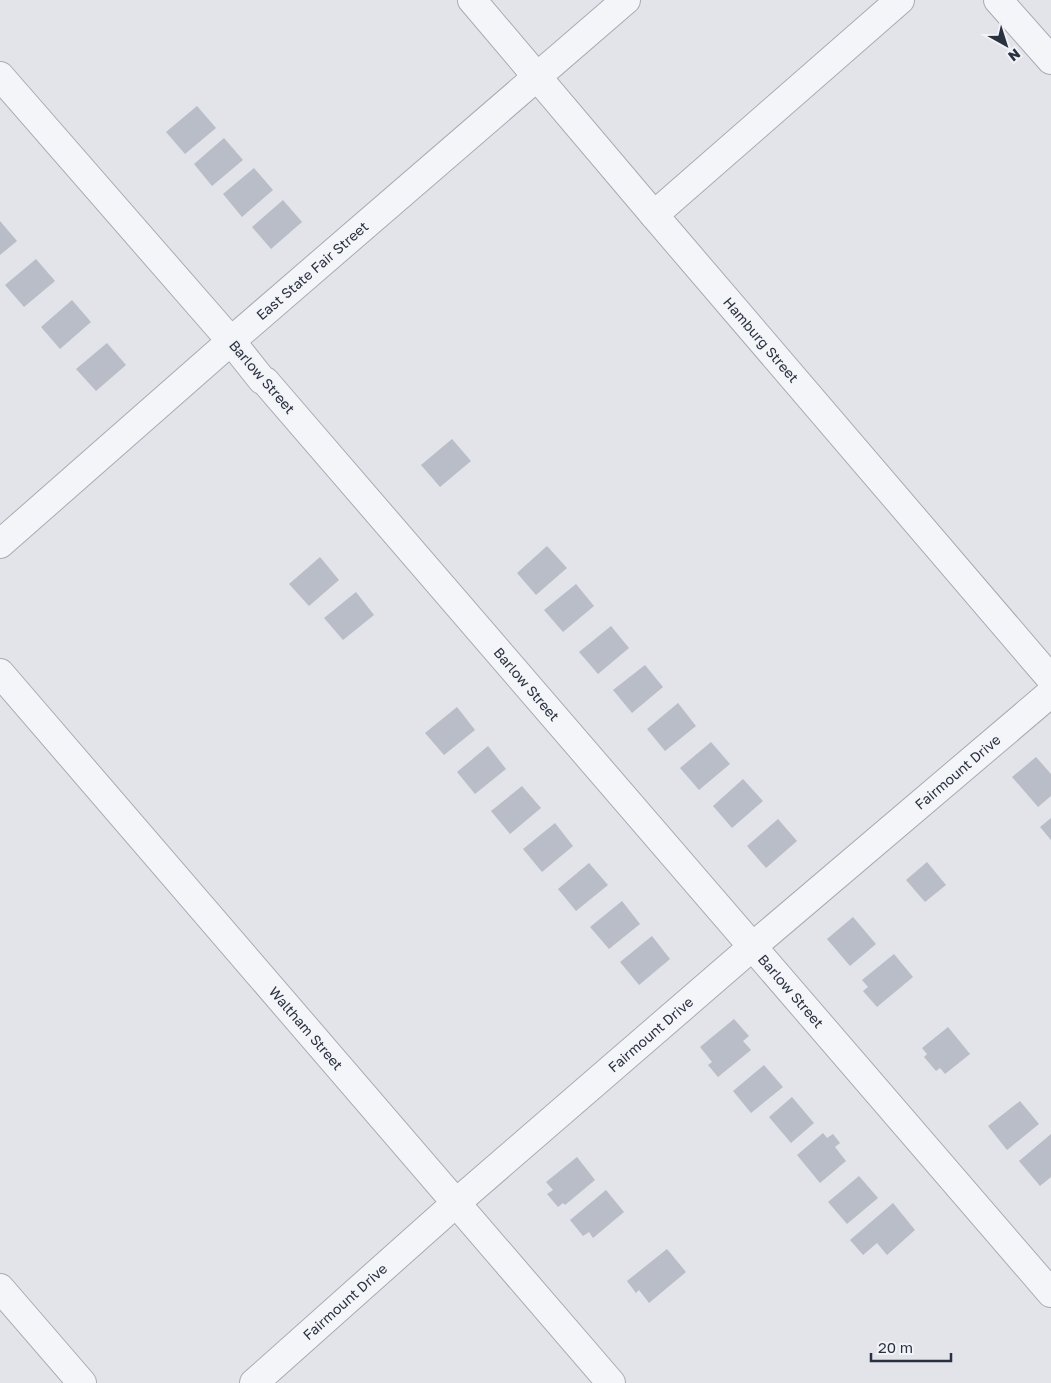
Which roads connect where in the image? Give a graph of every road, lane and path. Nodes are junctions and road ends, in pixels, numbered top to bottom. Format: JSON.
{"nodes":[{"id":1,"x":472,"y":0,"type":"edge"},
{"id":2,"x":626,"y":0,"type":"edge"},
{"id":3,"x":900,"y":0,"type":"edge"},
{"id":4,"x":998,"y":0,"type":"edge"},
{"id":5,"x":1051,"y":60,"type":"edge"},
{"id":6,"x":0,"y":76,"type":"edge"},
{"id":7,"x":537,"y":76,"type":"junction"},
{"id":8,"x":654,"y":215,"type":"junction"},
{"id":9,"x":231,"y":341,"type":"junction"},
{"id":10,"x":0,"y":544,"type":"edge"},
{"id":11,"x":0,"y":673,"type":"edge"},
{"id":12,"x":1051,"y":679,"type":"edge"},
{"id":13,"x":1051,"y":693,"type":"edge"},
{"id":14,"x":752,"y":947,"type":"junction"},
{"id":15,"x":456,"y":1202,"type":"junction"},
{"id":16,"x":0,"y":1288,"type":"edge"},
{"id":17,"x":1051,"y":1293,"type":"edge"},
{"id":18,"x":82,"y":1383,"type":"edge"},
{"id":19,"x":254,"y":1383,"type":"edge"},
{"id":20,"x":611,"y":1383,"type":"edge"}],
"edges":[{"from":1,"to":7,"type":"street","name":"Hamburg Street"},
{"from":2,"to":7,"type":"street","name":"East State Fair Street"},
{"from":3,"to":8,"type":"street"},
{"from":4,"to":5,"type":"street"},
{"from":6,"to":9,"type":"street","name":"Barlow Street"},
{"from":7,"to":8,"type":"street","name":"Hamburg Street"},
{"from":7,"to":9,"type":"street","name":"East State Fair Street"},
{"from":8,"to":12,"type":"street","name":"Hamburg Street"},
{"from":9,"to":10,"type":"street","name":"East State Fair Street"},
{"from":9,"to":14,"type":"street","name":"Barlow Street"},
{"from":11,"to":15,"type":"street","name":"Waltham Street"},
{"from":13,"to":14,"type":"street","name":"Fairmount Drive"},
{"from":14,"to":15,"type":"street","name":"Fairmount Drive"},
{"from":14,"to":17,"type":"street","name":"Barlow Street"},
{"from":15,"to":19,"type":"street","name":"Fairmount Drive"},
{"from":15,"to":20,"type":"street","name":"Waltham Street"},
{"from":16,"to":18,"type":"street"}]}
